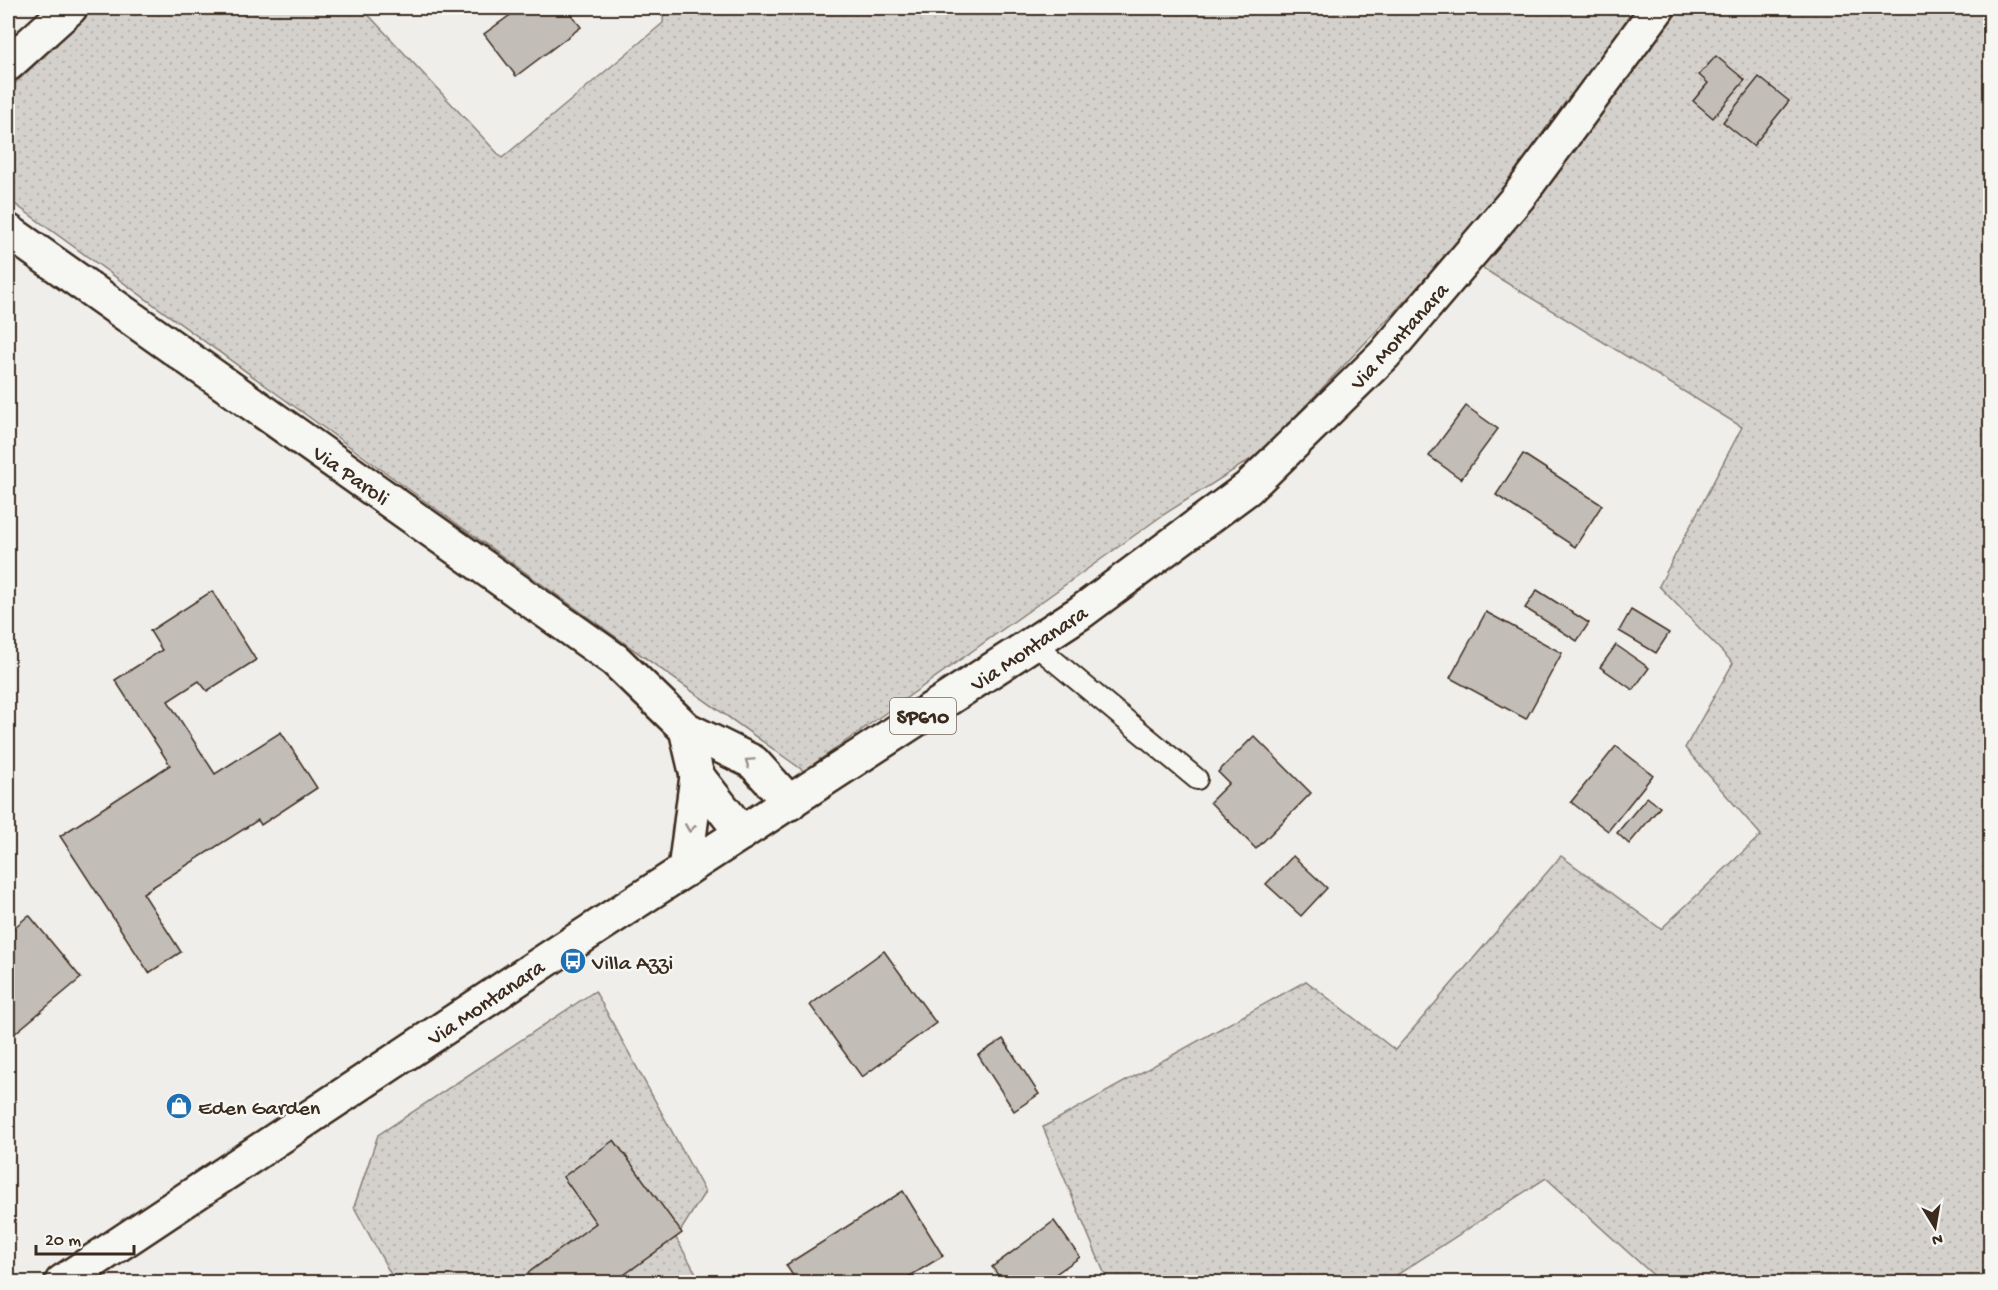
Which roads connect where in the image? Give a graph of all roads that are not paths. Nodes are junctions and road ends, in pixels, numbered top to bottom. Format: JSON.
{"nodes":[{"id":1,"x":70,"y":8,"type":"edge"},
{"id":2,"x":1658,"y":8,"type":"edge"},
{"id":3,"x":8,"y":64,"type":"edge"},
{"id":4,"x":8,"y":231,"type":"edge"},
{"id":5,"x":1034,"y":644,"type":"junction"},
{"id":6,"x":686,"y":729,"type":"junction"},
{"id":7,"x":697,"y":776,"type":"junction"},
{"id":8,"x":1197,"y":779,"type":"dead end"},
{"id":9,"x":790,"y":803,"type":"junction"},
{"id":10,"x":742,"y":833,"type":"junction"},
{"id":11,"x":685,"y":870,"type":"junction"},
{"id":12,"x":62,"y":1282,"type":"edge"}],
"edges":[{"from":1,"to":3,"type":"main road"},
{"from":2,"to":5,"type":"main road","name":"Via Montanara","number":"SP610"},
{"from":4,"to":6,"type":"main road","name":"Via Paroli"},
{"from":5,"to":8,"type":"lane"},
{"from":5,"to":9,"type":"main road","name":"Via Montanara","number":"SP610"},
{"from":6,"to":7,"type":"main road"},
{"from":9,"to":6,"type":"main road","one_way":true},
{"from":7,"to":10,"type":"main road"},
{"from":7,"to":11,"type":"main road","one_way":true},
{"from":9,"to":10,"type":"main road","name":"Via Montanara","number":"SP610"},
{"from":10,"to":11,"type":"main road","name":"Via Montanara","number":"SP610"},
{"from":11,"to":12,"type":"main road","name":"Via Montanara","number":"SP610"}]}
